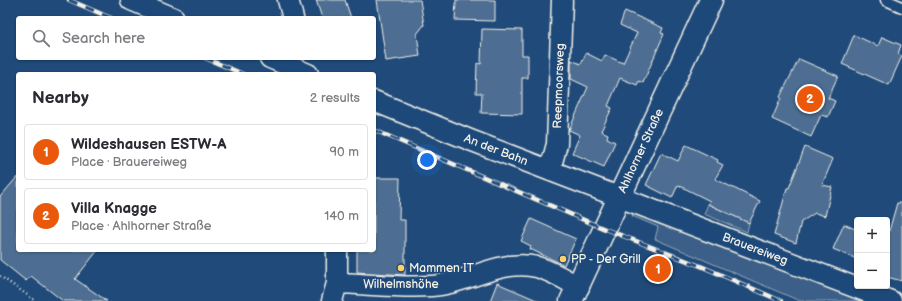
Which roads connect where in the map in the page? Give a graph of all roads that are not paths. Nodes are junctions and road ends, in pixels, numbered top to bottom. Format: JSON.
{"nodes":[{"id":1,"x":131,"y":0,"type":"edge"},
{"id":2,"x":288,"y":0,"type":"edge"},
{"id":3,"x":562,"y":0,"type":"edge"},
{"id":4,"x":712,"y":0,"type":"edge"},
{"id":5,"x":886,"y":0,"type":"edge"},
{"id":6,"x":902,"y":7,"type":"edge"},
{"id":7,"x":169,"y":16,"type":"edge"},
{"id":8,"x":292,"y":16,"type":"edge"},
{"id":9,"x":275,"y":60,"type":"edge"},
{"id":10,"x":304,"y":60,"type":"edge"},
{"id":11,"x":303,"y":72,"type":"edge"},
{"id":12,"x":308,"y":72,"type":"edge"},
{"id":13,"x":376,"y":102,"type":"edge"},
{"id":14,"x":550,"y":170,"type":"junction"},
{"id":15,"x":620,"y":196,"type":"junction"},
{"id":16,"x":337,"y":252,"type":"edge"},
{"id":17,"x":335,"y":292,"type":"edge"},
{"id":18,"x":575,"y":294,"type":"edge"},
{"id":19,"x":891,"y":301,"type":"edge"}],
"edges":[{"from":1,"to":7,"type":"street"},
{"from":2,"to":8,"type":"street"},
{"from":3,"to":14,"type":"street","name":"Reepmoorsweg"},
{"from":4,"to":15,"type":"street","name":"Ahlhorner Straße"},
{"from":5,"to":6,"type":"lane"},
{"from":9,"to":11,"type":"street"},
{"from":10,"to":12,"type":"street"},
{"from":13,"to":14,"type":"street","name":"An der Bahn"},
{"from":14,"to":15,"type":"street","name":"An der Bahn"},
{"from":15,"to":18,"type":"street","name":"Ahlhorner Straße"},
{"from":15,"to":19,"type":"street","name":"Brauereiweg"},
{"from":16,"to":17,"type":"street"},
{"from":17,"to":18,"type":"street","name":"Wilhelmshöhe"}]}
